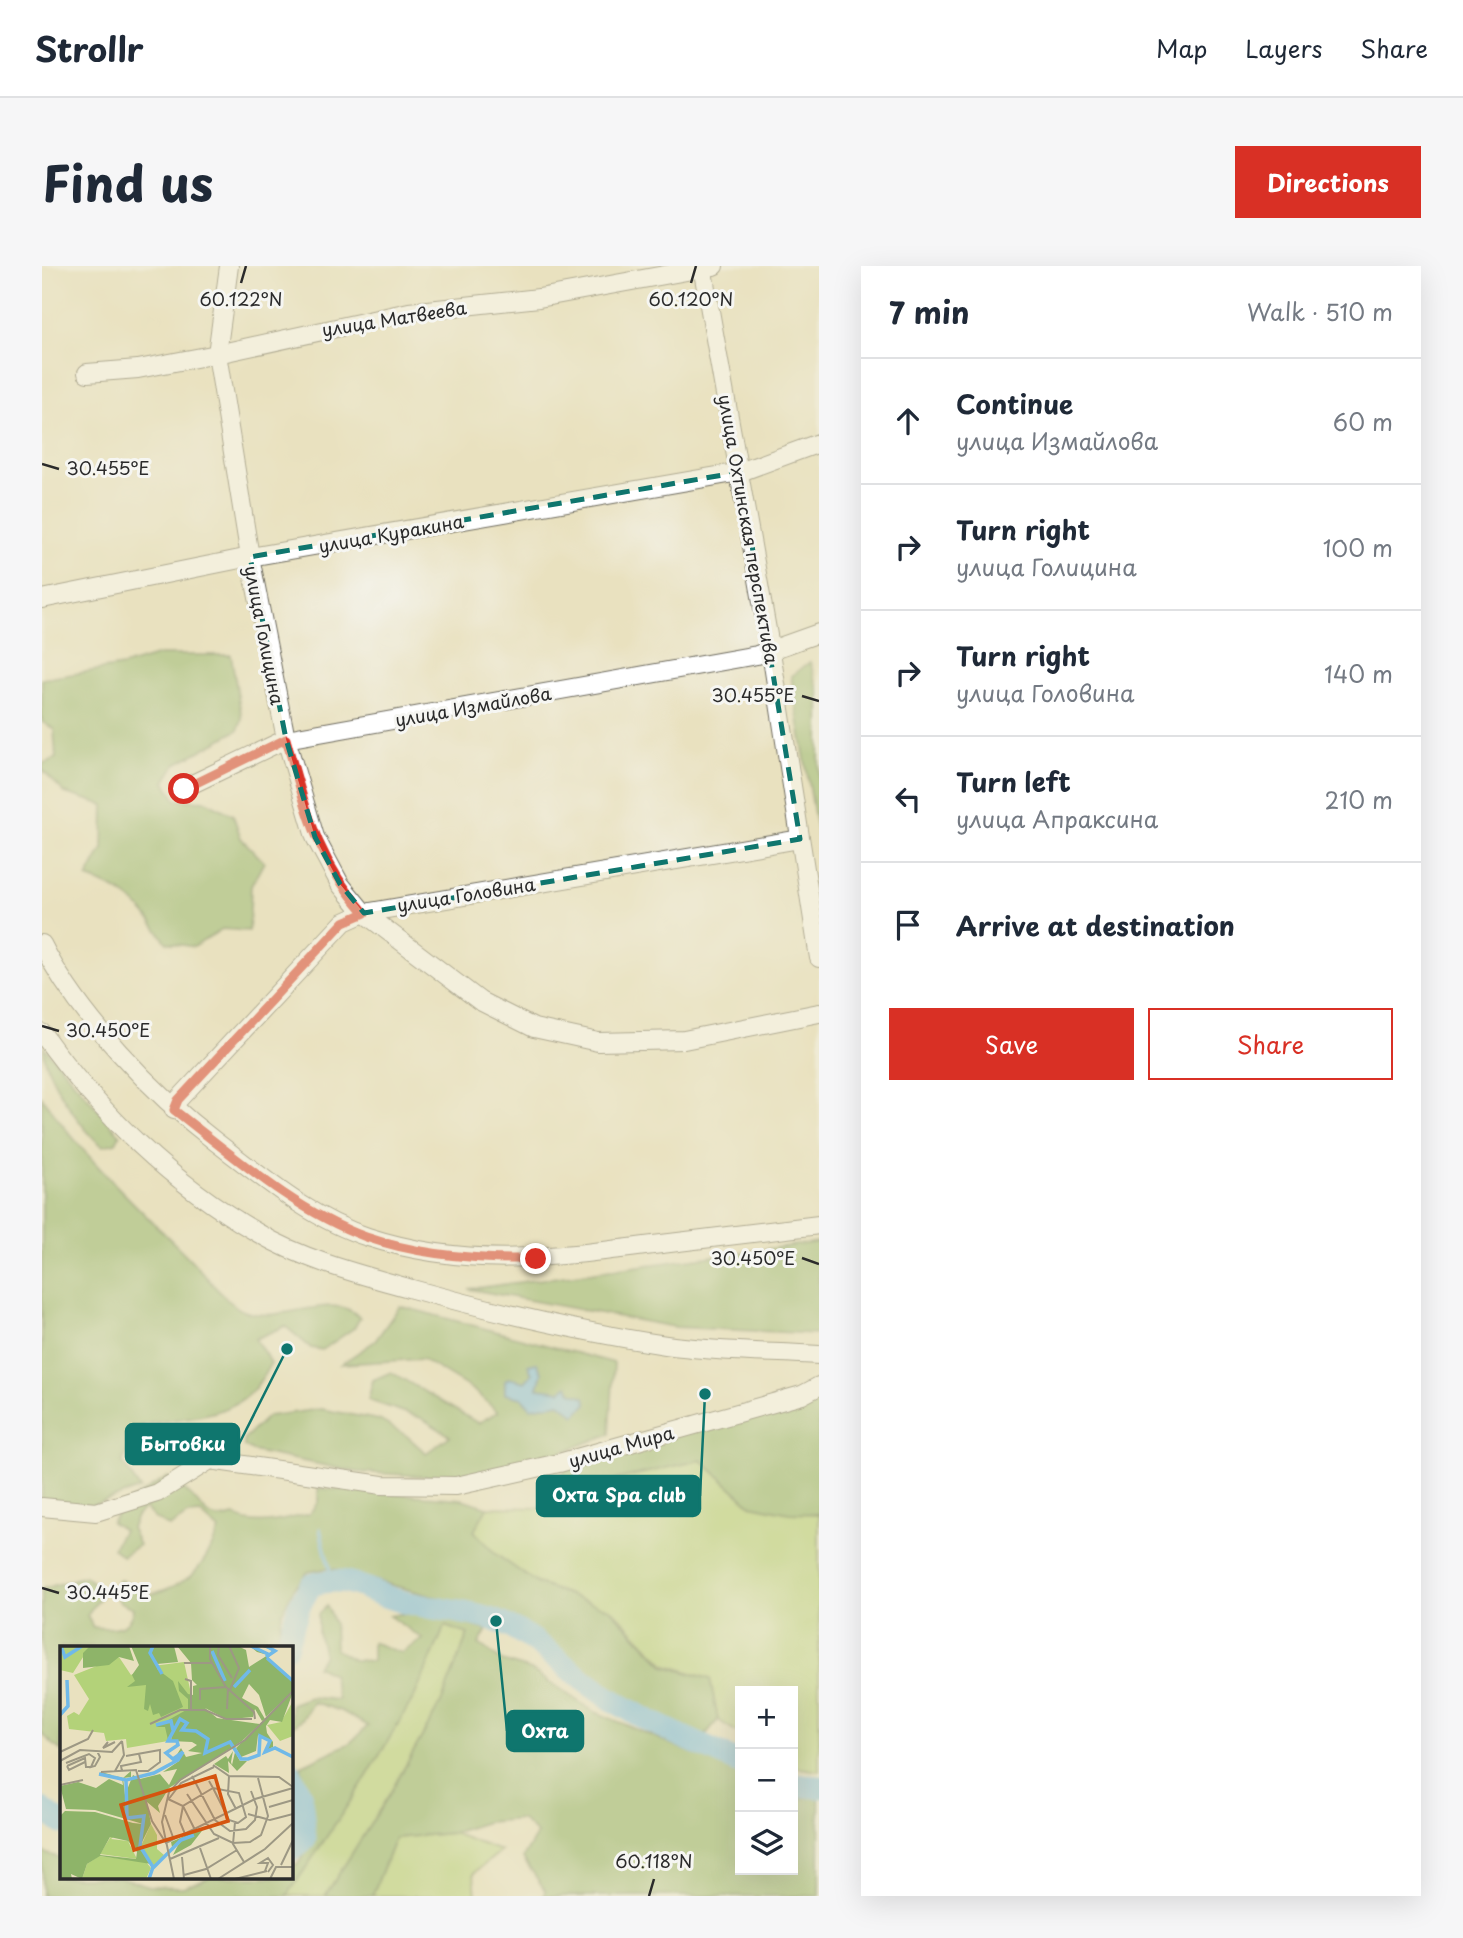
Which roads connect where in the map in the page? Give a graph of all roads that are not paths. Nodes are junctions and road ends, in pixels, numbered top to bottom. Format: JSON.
{"nodes":[{"id":1,"x":229,"y":266,"type":"edge"},
{"id":2,"x":706,"y":267,"type":"edge"},
{"id":3,"x":217,"y":354,"type":"junction"},
{"id":4,"x":87,"y":373,"type":"dead end"},
{"id":5,"x":819,"y":443,"type":"edge"},
{"id":6,"x":740,"y":472,"type":"junction"},
{"id":7,"x":250,"y":557,"type":"junction"},
{"id":8,"x":42,"y":599,"type":"edge"},
{"id":9,"x":819,"y":633,"type":"edge"},
{"id":10,"x":771,"y":652,"type":"junction"},
{"id":11,"x":286,"y":739,"type":"junction"},
{"id":12,"x":184,"y":789,"type":"dead end"},
{"id":13,"x":800,"y":839,"type":"junction"},
{"id":14,"x":365,"y":913,"type":"junction"},
{"id":15,"x":42,"y":944,"type":"edge"},
{"id":16,"x":819,"y":958,"type":"edge"},
{"id":17,"x":819,"y":1013,"type":"edge"},
{"id":18,"x":42,"y":1033,"type":"edge"},
{"id":19,"x":174,"y":1110,"type":"junction"},
{"id":20,"x":819,"y":1225,"type":"edge"},
{"id":21,"x":819,"y":1355,"type":"edge"},
{"id":22,"x":819,"y":1386,"type":"edge"},
{"id":23,"x":42,"y":1507,"type":"edge"}],
"edges":[{"from":1,"to":3,"type":"street","name":"улица Голицина"},
{"from":2,"to":3,"type":"street","name":"улица Матвеева"},
{"from":2,"to":6,"type":"street","name":"улица Охтинская перспектива"},
{"from":3,"to":4,"type":"street","name":"улица Матвеева"},
{"from":3,"to":7,"type":"street","name":"улица Голицина"},
{"from":5,"to":6,"type":"street","name":"улица Куракина"},
{"from":6,"to":7,"type":"street","name":"улица Куракина"},
{"from":6,"to":10,"type":"street","name":"улица Охтинская перспектива"},
{"from":7,"to":8,"type":"street","name":"улица Куракина"},
{"from":7,"to":11,"type":"street","name":"улица Голицина"},
{"from":9,"to":10,"type":"street","name":"улица Измайлова"},
{"from":10,"to":11,"type":"street","name":"улица Измайлова"},
{"from":10,"to":13,"type":"street","name":"улица Охтинская перспектива"},
{"from":11,"to":12,"type":"street","name":"улица Измайлова"},
{"from":11,"to":14,"type":"street","name":"улица Голицина"},
{"from":13,"to":14,"type":"street","name":"улица Головина"},
{"from":13,"to":16,"type":"street","name":"улица Охтинская перспектива"},
{"from":14,"to":17,"type":"street","name":"улица Голицина"},
{"from":14,"to":19,"type":"street","name":"улица Головина"},
{"from":15,"to":19,"type":"street"},
{"from":18,"to":21,"type":"street"},
{"from":19,"to":20,"type":"street"},
{"from":22,"to":23,"type":"street","name":"улица Мира"}]}
